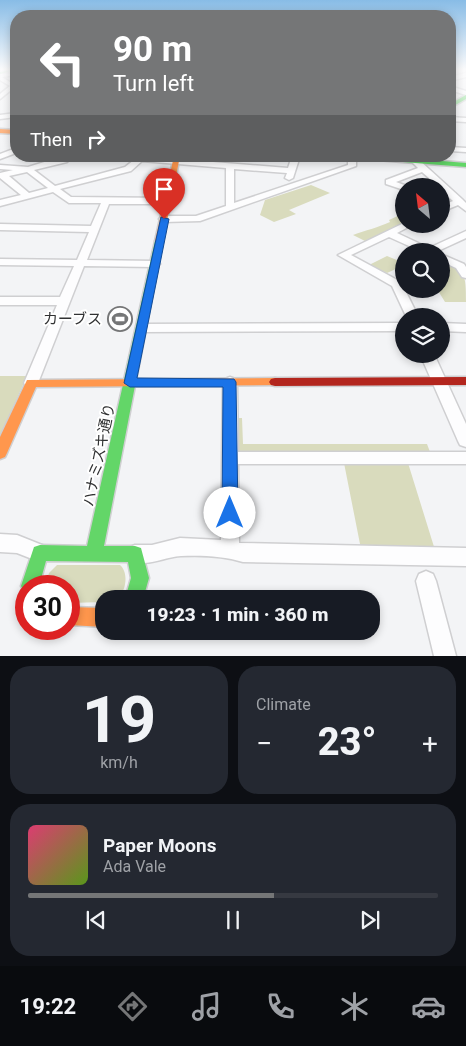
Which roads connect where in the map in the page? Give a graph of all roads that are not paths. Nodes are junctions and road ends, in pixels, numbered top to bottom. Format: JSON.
{"nodes":[{"id":1,"x":56,"y":162,"type":"edge"},
{"id":2,"x":136,"y":162,"type":"edge"},
{"id":3,"x":176,"y":162,"type":"edge"},
{"id":4,"x":200,"y":162,"type":"edge"},
{"id":5,"x":293,"y":162,"type":"edge"},
{"id":6,"x":352,"y":162,"type":"edge"},
{"id":7,"x":397,"y":162,"type":"edge"},
{"id":8,"x":435,"y":162,"type":"edge"},
{"id":9,"x":419,"y":165,"type":"junction"},
{"id":10,"x":230,"y":166,"type":"junction"},
{"id":11,"x":28,"y":169,"type":"junction"},
{"id":12,"x":290,"y":170,"type":"junction"},
{"id":13,"x":1,"y":173,"type":"edge"},
{"id":14,"x":396,"y":178,"type":"edge"},
{"id":15,"x":395,"y":179,"type":"edge"},
{"id":16,"x":301,"y":184,"type":"junction"},
{"id":17,"x":395,"y":184,"type":"edge"},
{"id":18,"x":55,"y":189,"type":"junction"},
{"id":19,"x":28,"y":196,"type":"junction"},
{"id":20,"x":106,"y":201,"type":"junction"},
{"id":21,"x":168,"y":201,"type":"junction"},
{"id":22,"x":464,"y":201,"type":"edge"},
{"id":23,"x":0,"y":203,"type":"edge"},
{"id":24,"x":450,"y":204,"type":"edge"},
{"id":25,"x":230,"y":207,"type":"junction"},
{"id":26,"x":164,"y":219,"type":"junction"},
{"id":27,"x":0,"y":227,"type":"edge"},
{"id":28,"x":94,"y":229,"type":"junction"},
{"id":29,"x":395,"y":230,"type":"edge"},
{"id":30,"x":388,"y":233,"type":"junction"},
{"id":31,"x":466,"y":234,"type":"edge"},
{"id":32,"x":411,"y":243,"type":"edge"},
{"id":33,"x":446,"y":243,"type":"edge"},
{"id":34,"x":450,"y":261,"type":"edge"},
{"id":35,"x":0,"y":262,"type":"edge"},
{"id":36,"x":80,"y":264,"type":"junction"},
{"id":37,"x":155,"y":264,"type":"junction"},
{"id":38,"x":466,"y":275,"type":"edge"},
{"id":39,"x":0,"y":301,"type":"edge"},
{"id":40,"x":64,"y":301,"type":"junction"},
{"id":41,"x":408,"y":308,"type":"edge"},
{"id":42,"x":395,"y":327,"type":"edge"},
{"id":43,"x":450,"y":327,"type":"edge"},
{"id":44,"x":142,"y":328,"type":"junction"},
{"id":45,"x":466,"y":328,"type":"edge"},
{"id":46,"x":431,"y":363,"type":"edge"},
{"id":47,"x":440,"y":381,"type":"junction"},
{"id":48,"x":466,"y":381,"type":"edge"},
{"id":49,"x":230,"y":382,"type":"junction"},
{"id":50,"x":31,"y":383,"type":"junction"},
{"id":51,"x":130,"y":383,"type":"junction"},
{"id":52,"x":466,"y":441,"type":"edge"},
{"id":53,"x":0,"y":452,"type":"edge"},
{"id":54,"x":230,"y":458,"type":"junction"},
{"id":55,"x":466,"y":458,"type":"edge"},
{"id":56,"x":0,"y":543,"type":"edge"},
{"id":57,"x":230,"y":549,"type":"junction"},
{"id":58,"x":40,"y":553,"type":"junction"},
{"id":59,"x":94,"y":554,"type":"junction"},
{"id":60,"x":135,"y":554,"type":"junction"},
{"id":61,"x":466,"y":557,"type":"edge"},
{"id":62,"x":33,"y":575,"type":"edge"},
{"id":63,"x":426,"y":581,"type":"dead end"},
{"id":64,"x":137,"y":590,"type":"edge"},
{"id":65,"x":80,"y":617,"type":"edge"},
{"id":66,"x":95,"y":617,"type":"edge"},
{"id":67,"x":445,"y":656,"type":"edge"}],
"edges":[{"from":1,"to":11,"type":"street"},
{"from":2,"to":18,"type":"street"},
{"from":3,"to":21,"type":"main road","name":"ハナミズキ通り"},
{"from":4,"to":10,"type":"street"},
{"from":5,"to":12,"type":"street"},
{"from":6,"to":16,"type":"street"},
{"from":7,"to":9,"type":"main road"},
{"from":8,"to":9,"type":"main road"},
{"from":9,"to":14,"type":"street"},
{"from":9,"to":22,"type":"street"},
{"from":10,"to":12,"type":"street"},
{"from":10,"to":25,"type":"street"},
{"from":11,"to":13,"type":"street"},
{"from":11,"to":18,"type":"street"},
{"from":12,"to":16,"type":"street"},
{"from":13,"to":19,"type":"street"},
{"from":15,"to":17,"type":"street"},
{"from":16,"to":25,"type":"street"},
{"from":18,"to":19,"type":"street"},
{"from":18,"to":20,"type":"street"},
{"from":19,"to":23,"type":"street"},
{"from":20,"to":21,"type":"street"},
{"from":20,"to":28,"type":"street"},
{"from":21,"to":26,"type":"main road","name":"ハナミズキ通り"},
{"from":22,"to":24,"type":"street"},
{"from":25,"to":26,"type":"street"},
{"from":26,"to":37,"type":"main road","name":"ハナミズキ通り"},
{"from":27,"to":28,"type":"street"},
{"from":28,"to":36,"type":"street"},
{"from":29,"to":30,"type":"street"},
{"from":30,"to":32,"type":"street"},
{"from":30,"to":41,"type":"street"},
{"from":31,"to":33,"type":"street"},
{"from":34,"to":38,"type":"street"},
{"from":35,"to":36,"type":"street"},
{"from":36,"to":37,"type":"street"},
{"from":36,"to":40,"type":"street"},
{"from":37,"to":44,"type":"main road","name":"ハナミズキ通り"},
{"from":39,"to":40,"type":"street"},
{"from":40,"to":50,"type":"street"},
{"from":42,"to":44,"type":"street"},
{"from":43,"to":45,"type":"street"},
{"from":44,"to":51,"type":"main road","name":"ハナミズキ通り"},
{"from":46,"to":47,"type":"street"},
{"from":47,"to":48,"type":"main road"},
{"from":47,"to":49,"type":"main road"},
{"from":47,"to":52,"type":"street"},
{"from":49,"to":51,"type":"main road"},
{"from":49,"to":54,"type":"street"},
{"from":50,"to":51,"type":"main road"},
{"from":50,"to":53,"type":"main road"},
{"from":51,"to":59,"type":"main road","name":"ハナミズキ通り"},
{"from":54,"to":55,"type":"street"},
{"from":54,"to":57,"type":"street"},
{"from":56,"to":58,"type":"street"},
{"from":57,"to":60,"type":"street"},
{"from":57,"to":61,"type":"street"},
{"from":58,"to":59,"type":"main road"},
{"from":58,"to":62,"type":"main road"},
{"from":59,"to":60,"type":"main road"},
{"from":60,"to":64,"type":"main road"},
{"from":63,"to":67,"type":"street"},
{"from":65,"to":66,"type":"main road"}]}
